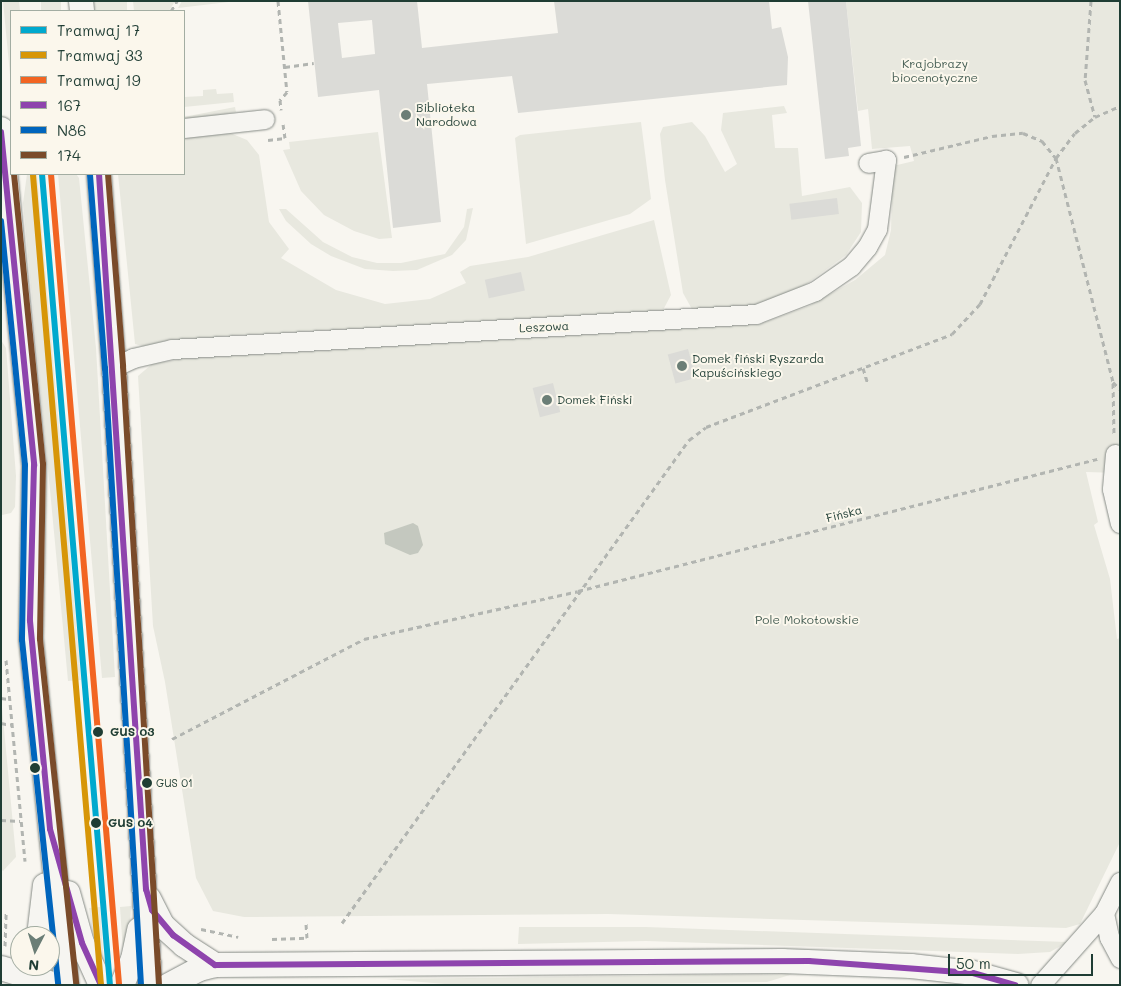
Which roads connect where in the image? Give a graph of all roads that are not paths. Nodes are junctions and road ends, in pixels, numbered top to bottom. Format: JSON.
{"nodes":[{"id":1,"x":265,"y":119,"type":"dead end"},
{"id":2,"x":185,"y":128,"type":"edge"},
{"id":3,"x":5,"y":141,"type":"edge"},
{"id":4,"x":877,"y":162,"type":"dead end"},
{"id":5,"x":99,"y":175,"type":"edge"},
{"id":6,"x":114,"y":367,"type":"junction"},
{"id":7,"x":1115,"y":454,"type":"road end"},
{"id":8,"x":1120,"y":522,"type":"edge"},
{"id":9,"x":50,"y":829,"type":"junction"},
{"id":10,"x":1120,"y":882,"type":"edge"},
{"id":11,"x":146,"y":889,"type":"junction"},
{"id":12,"x":1104,"y":913,"type":"junction"},
{"id":13,"x":40,"y":926,"type":"edge"},
{"id":14,"x":1120,"y":958,"type":"edge"},
{"id":15,"x":7,"y":959,"type":"edge"},
{"id":16,"x":215,"y":965,"type":"junction"},
{"id":17,"x":56,"y":985,"type":"edge"},
{"id":18,"x":67,"y":985,"type":"edge"},
{"id":19,"x":101,"y":985,"type":"edge"},
{"id":20,"x":122,"y":985,"type":"edge"},
{"id":21,"x":150,"y":985,"type":"edge"},
{"id":22,"x":169,"y":985,"type":"edge"},
{"id":23,"x":1016,"y":985,"type":"edge"},
{"id":24,"x":1040,"y":985,"type":"edge"}],
"edges":[{"from":1,"to":2,"type":"street"},
{"from":3,"to":9,"type":"main road"},
{"from":4,"to":6,"type":"street","name":"Leszowa"},
{"from":5,"to":6,"type":"main road"},
{"from":6,"to":11,"type":"main road"},
{"from":7,"to":8,"type":"street"},
{"from":9,"to":13,"type":"main road"},
{"from":9,"to":18,"type":"main road"},
{"from":9,"to":19,"type":"main road"},
{"from":10,"to":12,"type":"street"},
{"from":11,"to":16,"type":"main road"},
{"from":11,"to":20,"type":"main road"},
{"from":11,"to":21,"type":"main road"},
{"from":12,"to":14,"type":"street"},
{"from":12,"to":24,"type":"street"},
{"from":15,"to":17,"type":"main road"},
{"from":16,"to":22,"type":"main road"},
{"from":16,"to":23,"type":"main road"}]}
